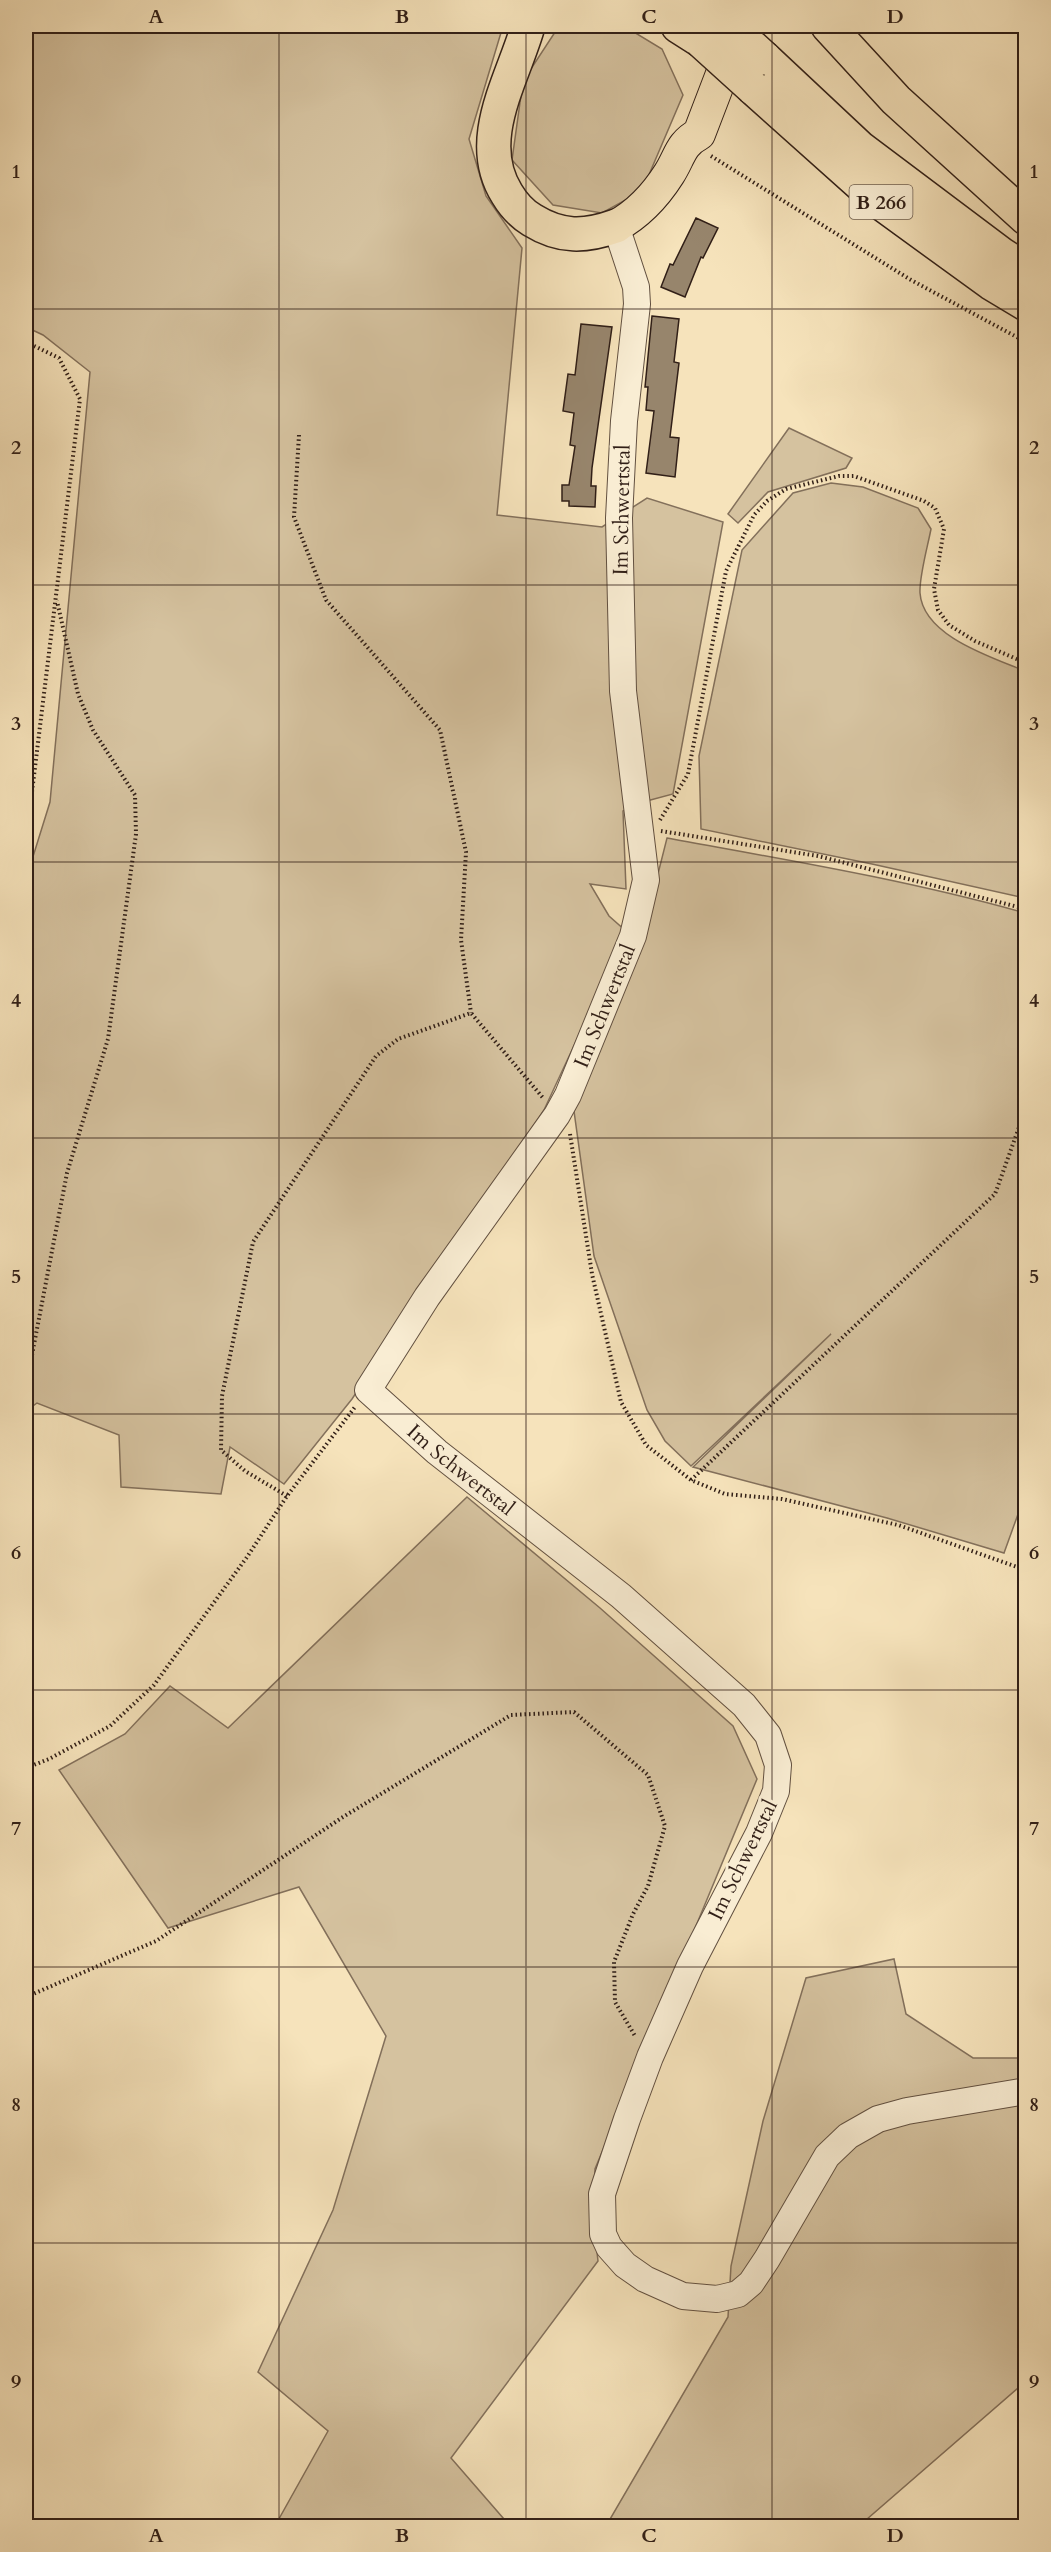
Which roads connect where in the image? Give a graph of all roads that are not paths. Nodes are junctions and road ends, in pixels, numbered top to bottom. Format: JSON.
{"nodes":[{"id":1,"x":729,"y":26,"type":"edge"},
{"id":2,"x":740,"y":26,"type":"edge"},
{"id":3,"x":828,"y":26,"type":"edge"},
{"id":4,"x":697,"y":29,"type":"edge"},
{"id":5,"x":529,"y":30,"type":"edge"},
{"id":6,"x":687,"y":140,"type":"junction"},
{"id":7,"x":1026,"y":218,"type":"edge"},
{"id":8,"x":616,"y":226,"type":"junction"},
{"id":9,"x":1026,"y":270,"type":"edge"},
{"id":10,"x":1026,"y":304,"type":"edge"},
{"id":11,"x":1026,"y":2091,"type":"edge"}],
"edges":[{"from":1,"to":9,"type":"highway","number":"B 266","bridge":true},
{"from":2,"to":6,"type":"main road","number":"B 266"},
{"from":3,"to":7,"type":"highway"},
{"from":4,"to":6,"type":"main road","number":"B 266"},
{"from":4,"to":10,"type":"highway","number":"B 266","bridge":true},
{"from":5,"to":8,"type":"highway","number":"B 266"},
{"from":6,"to":8,"type":"main road","number":"B 266"},
{"from":8,"to":11,"type":"street","name":"Im Schwertstal"}]}
